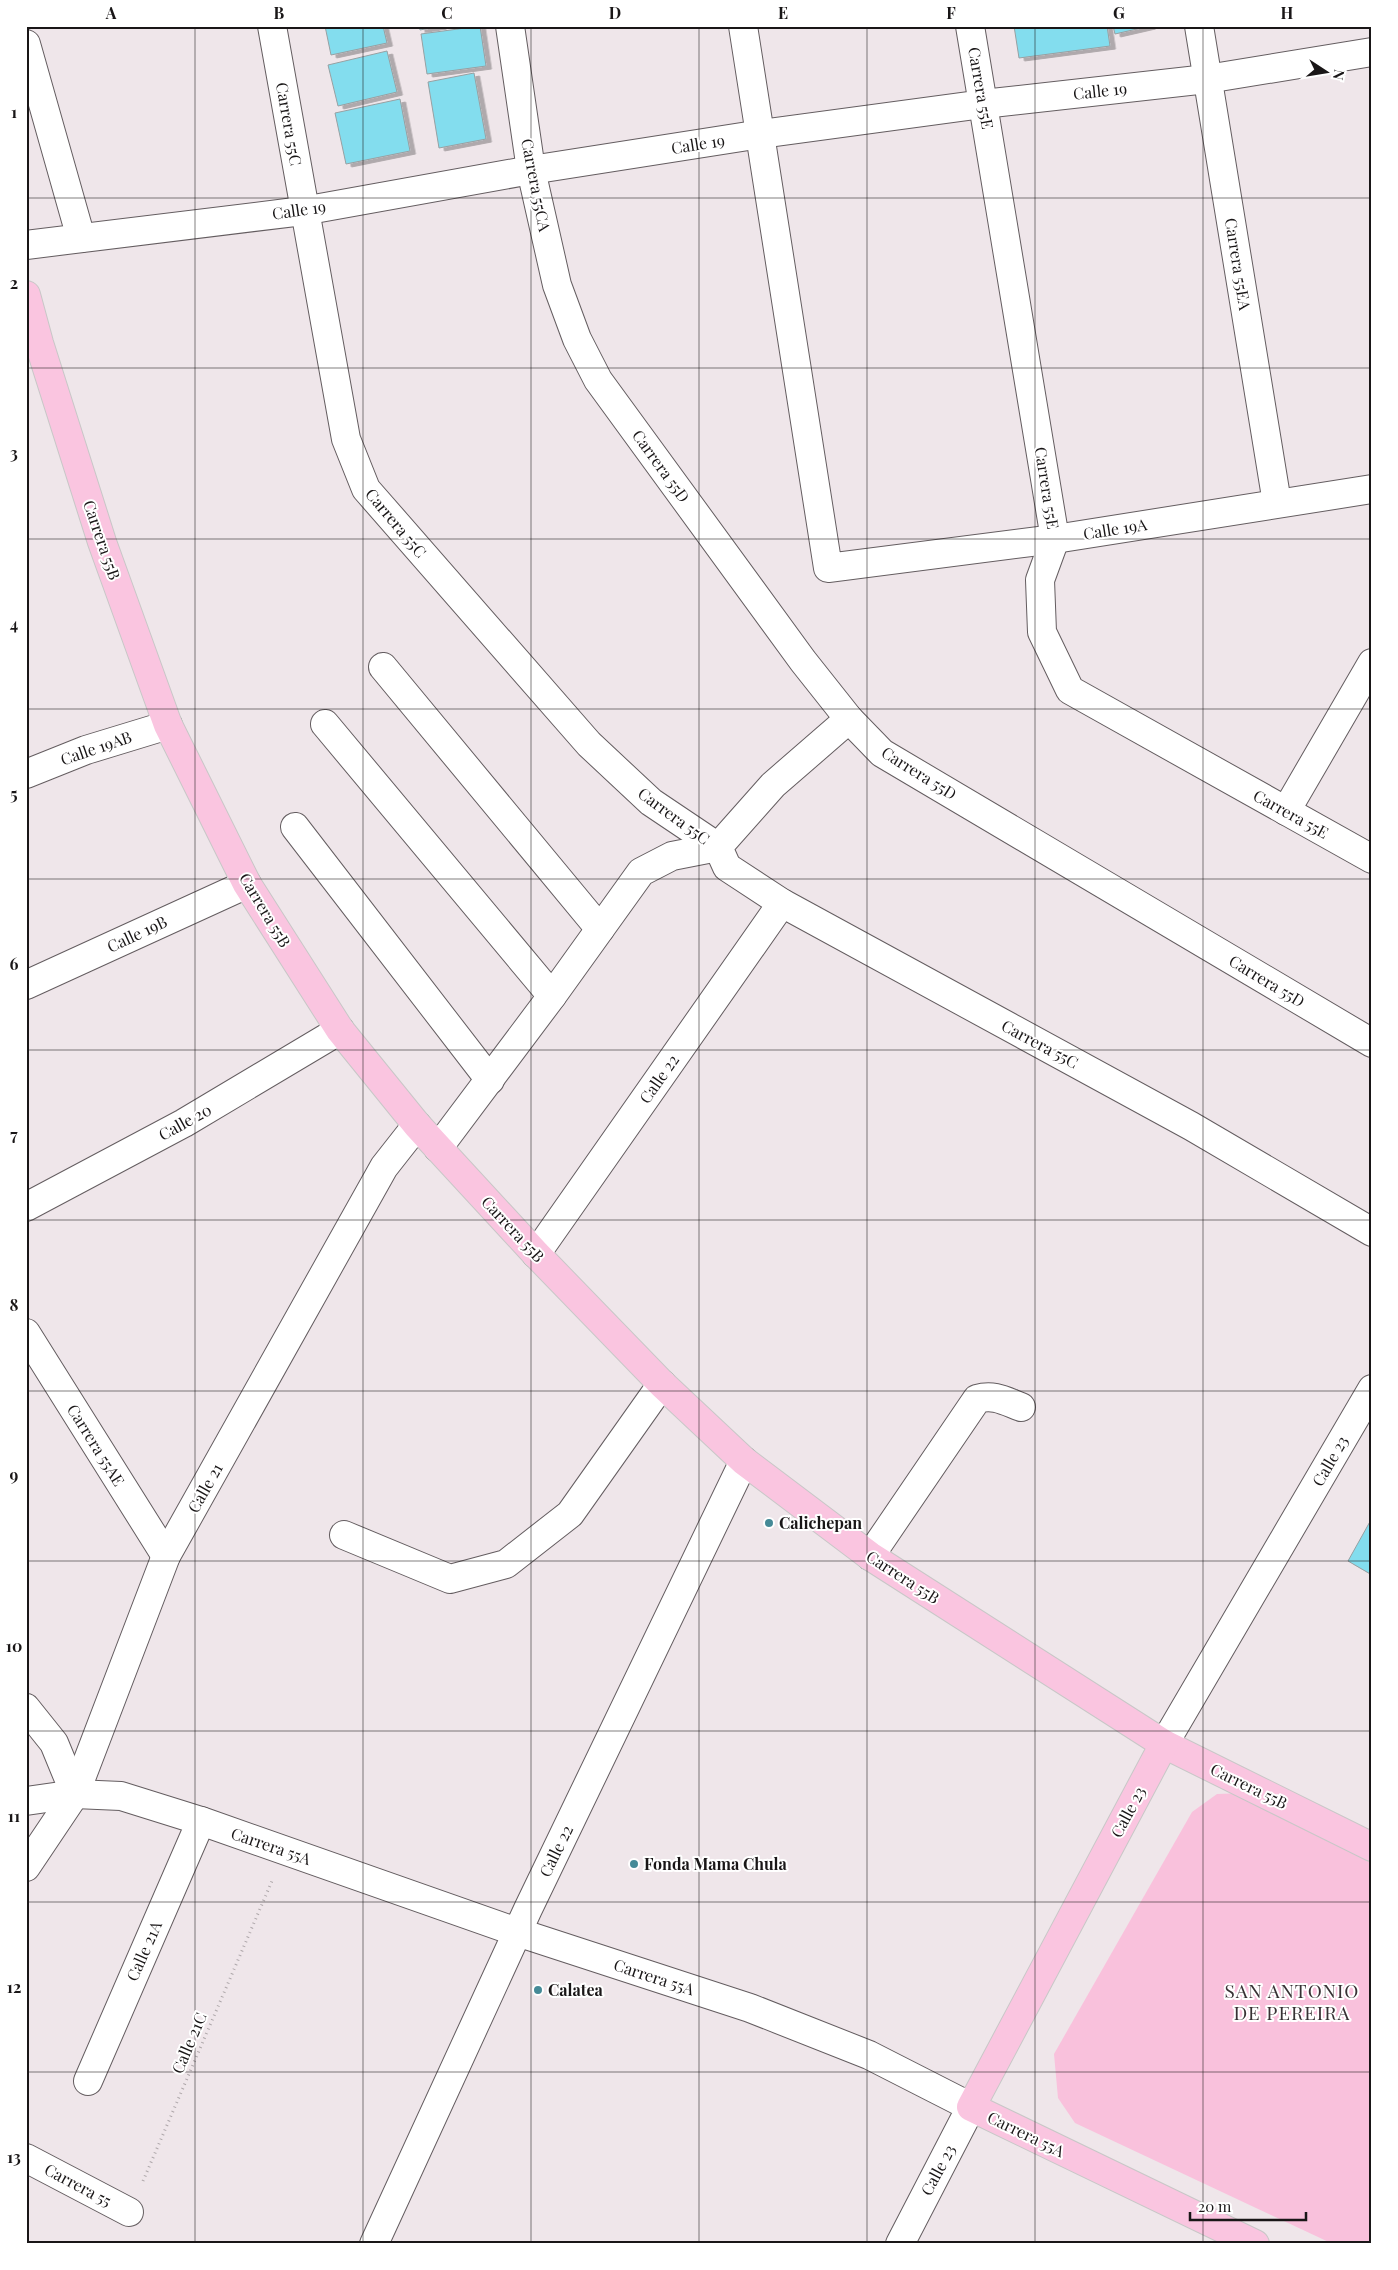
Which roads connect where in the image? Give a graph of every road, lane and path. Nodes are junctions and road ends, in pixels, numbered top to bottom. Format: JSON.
{"nodes":[{"id":1,"x":272,"y":26,"type":"edge"},
{"id":2,"x":510,"y":26,"type":"edge"},
{"id":3,"x":743,"y":26,"type":"edge"},
{"id":4,"x":970,"y":26,"type":"edge"},
{"id":5,"x":1199,"y":26,"type":"edge"},
{"id":6,"x":26,"y":44,"type":"edge"},
{"id":7,"x":1372,"y":52,"type":"edge"},
{"id":8,"x":1207,"y":79,"type":"junction"},
{"id":9,"x":983,"y":104,"type":"junction"},
{"id":10,"x":761,"y":134,"type":"junction"},
{"id":11,"x":531,"y":170,"type":"junction"},
{"id":12,"x":303,"y":211,"type":"junction"},
{"id":13,"x":81,"y":238,"type":"junction"},
{"id":14,"x":26,"y":245,"type":"edge"},
{"id":15,"x":26,"y":295,"type":"edge"},
{"id":16,"x":577,"y":339,"type":"joint"},
{"id":17,"x":33,"y":345,"type":"edge"},
{"id":18,"x":1372,"y":489,"type":"edge"},
{"id":19,"x":1277,"y":503,"type":"junction"},
{"id":20,"x":1055,"y":539,"type":"junction"},
{"id":21,"x":1372,"y":663,"type":"edge"},
{"id":22,"x":383,"y":667,"type":"dead end"},
{"id":23,"x":849,"y":718,"type":"junction"},
{"id":24,"x":326,"y":724,"type":"dead end"},
{"id":25,"x":168,"y":725,"type":"junction"},
{"id":26,"x":26,"y":774,"type":"edge"},
{"id":27,"x":1286,"y":811,"type":"junction"},
{"id":28,"x":295,"y":827,"type":"dead end"},
{"id":29,"x":718,"y":847,"type":"junction"},
{"id":30,"x":1372,"y":859,"type":"edge"},
{"id":31,"x":247,"y":884,"type":"junction"},
{"id":32,"x":782,"y":903,"type":"junction"},
{"id":33,"x":600,"y":929,"type":"junction"},
{"id":34,"x":26,"y":985,"type":"edge"},
{"id":35,"x":552,"y":996,"type":"junction"},
{"id":36,"x":340,"y":1030,"type":"junction"},
{"id":37,"x":1372,"y":1043,"type":"edge"},
{"id":38,"x":490,"y":1080,"type":"junction"},
{"id":39,"x":417,"y":1125,"type":"junction"},
{"id":40,"x":438,"y":1148,"type":"junction"},
{"id":41,"x":26,"y":1207,"type":"edge"},
{"id":42,"x":1372,"y":1232,"type":"edge"},
{"id":43,"x":536,"y":1254,"type":"junction"},
{"id":44,"x":26,"y":1333,"type":"edge"},
{"id":45,"x":662,"y":1384,"type":"junction"},
{"id":46,"x":1372,"y":1389,"type":"edge"},
{"id":47,"x":1021,"y":1408,"type":"dead end"},
{"id":48,"x":744,"y":1461,"type":"junction"},
{"id":49,"x":344,"y":1536,"type":"dead end"},
{"id":50,"x":166,"y":1556,"type":"junction"},
{"id":51,"x":870,"y":1556,"type":"junction"},
{"id":52,"x":26,"y":1708,"type":"edge"},
{"id":53,"x":1164,"y":1744,"type":"junction"},
{"id":54,"x":75,"y":1794,"type":"junction"},
{"id":55,"x":26,"y":1801,"type":"edge"},
{"id":56,"x":201,"y":1821,"type":"junction"},
{"id":57,"x":1372,"y":1847,"type":"edge"},
{"id":58,"x":286,"y":1851,"type":"junction"},
{"id":59,"x":26,"y":1867,"type":"edge"},
{"id":60,"x":517,"y":1932,"type":"junction"},
{"id":61,"x":88,"y":2081,"type":"dead end"},
{"id":62,"x":971,"y":2107,"type":"junction"},
{"id":63,"x":26,"y":2158,"type":"edge"},
{"id":64,"x":129,"y":2212,"type":"joint"},
{"id":65,"x":374,"y":2244,"type":"edge"},
{"id":66,"x":900,"y":2244,"type":"edge"},
{"id":67,"x":1255,"y":2244,"type":"edge"}],
"edges":[{"from":1,"to":12,"type":"street","name":"Carrera 55C"},
{"from":2,"to":11,"type":"street","name":"Carrera 55CA"},
{"from":3,"to":10,"type":"street"},
{"from":4,"to":9,"type":"street","name":"Carrera 55E"},
{"from":5,"to":8,"type":"street","name":"Carrera 55EA"},
{"from":6,"to":13,"type":"street"},
{"from":7,"to":8,"type":"street","name":"Calle 19"},
{"from":8,"to":9,"type":"street","name":"Calle 19"},
{"from":8,"to":19,"type":"street","name":"Carrera 55EA"},
{"from":9,"to":10,"type":"street","name":"Calle 19"},
{"from":9,"to":20,"type":"street","name":"Carrera 55E"},
{"from":10,"to":11,"type":"street","name":"Calle 19"},
{"from":10,"to":20,"type":"street","name":"Calle 19A"},
{"from":11,"to":12,"type":"street","name":"Calle 19"},
{"from":11,"to":16,"type":"street","name":"Carrera 55CA"},
{"from":12,"to":13,"type":"street","name":"Calle 19"},
{"from":12,"to":29,"type":"street","name":"Carrera 55C"},
{"from":13,"to":14,"type":"street","name":"Calle 19"},
{"from":15,"to":17,"type":"main road","name":"Carrera 55B"},
{"from":16,"to":23,"type":"street","name":"Carrera 55D"},
{"from":17,"to":25,"type":"main road","name":"Carrera 55B"},
{"from":18,"to":19,"type":"street","name":"Calle 19A"},
{"from":19,"to":20,"type":"street","name":"Calle 19A"},
{"from":20,"to":27,"type":"street","name":"Carrera 55E"},
{"from":21,"to":27,"type":"street"},
{"from":22,"to":33,"type":"street"},
{"from":23,"to":29,"type":"street","name":"Carrera 55C"},
{"from":23,"to":37,"type":"street","name":"Carrera 55D"},
{"from":24,"to":35,"type":"street"},
{"from":25,"to":26,"type":"street","name":"Calle 19AB"},
{"from":25,"to":31,"type":"main road","name":"Carrera 55B"},
{"from":27,"to":30,"type":"street","name":"Carrera 55E"},
{"from":28,"to":38,"type":"street"},
{"from":29,"to":32,"type":"street","name":"Carrera 55C"},
{"from":29,"to":33,"type":"street"},
{"from":31,"to":34,"type":"street","name":"Calle 19B"},
{"from":31,"to":36,"type":"main road","name":"Carrera 55B"},
{"from":32,"to":42,"type":"street","name":"Carrera 55C"},
{"from":32,"to":43,"type":"street","name":"Calle 22"},
{"from":33,"to":35,"type":"street"},
{"from":35,"to":38,"type":"street"},
{"from":36,"to":39,"type":"main road","name":"Carrera 55B"},
{"from":36,"to":41,"type":"street","name":"Calle 20"},
{"from":38,"to":40,"type":"street"},
{"from":39,"to":40,"type":"main road","name":"Carrera 55B"},
{"from":39,"to":50,"type":"street","name":"Calle 21"},
{"from":40,"to":43,"type":"main road","name":"Carrera 55B"},
{"from":43,"to":45,"type":"main road","name":"Carrera 55B"},
{"from":44,"to":50,"type":"street","name":"Carrera 55AE"},
{"from":45,"to":48,"type":"main road","name":"Carrera 55B"},
{"from":45,"to":49,"type":"street"},
{"from":46,"to":53,"type":"street","name":"Calle 23"},
{"from":47,"to":51,"type":"street"},
{"from":48,"to":51,"type":"main road","name":"Carrera 55B"},
{"from":48,"to":60,"type":"street","name":"Calle 22"},
{"from":50,"to":54,"type":"street","name":"Calle 21"},
{"from":51,"to":53,"type":"main road","name":"Carrera 55B"},
{"from":52,"to":54,"type":"street"},
{"from":53,"to":57,"type":"main road","name":"Carrera 55B"},
{"from":53,"to":62,"type":"main road","name":"Calle 23"},
{"from":54,"to":55,"type":"street","name":"Carrera 55A"},
{"from":54,"to":56,"type":"street","name":"Carrera 55A"},
{"from":54,"to":59,"type":"street","name":"Calle 21"},
{"from":56,"to":58,"type":"street","name":"Carrera 55A"},
{"from":56,"to":61,"type":"street","name":"Calle 21A"},
{"from":58,"to":60,"type":"street","name":"Carrera 55A"},
{"from":58,"to":64,"type":"path","name":"Calle 21C"},
{"from":60,"to":62,"type":"street","name":"Carrera 55A"},
{"from":60,"to":65,"type":"street","name":"Calle 22"},
{"from":62,"to":66,"type":"street","name":"Calle 23"},
{"from":62,"to":67,"type":"main road","name":"Carrera 55A"},
{"from":63,"to":64,"type":"street","name":"Carrera 55"}]}
